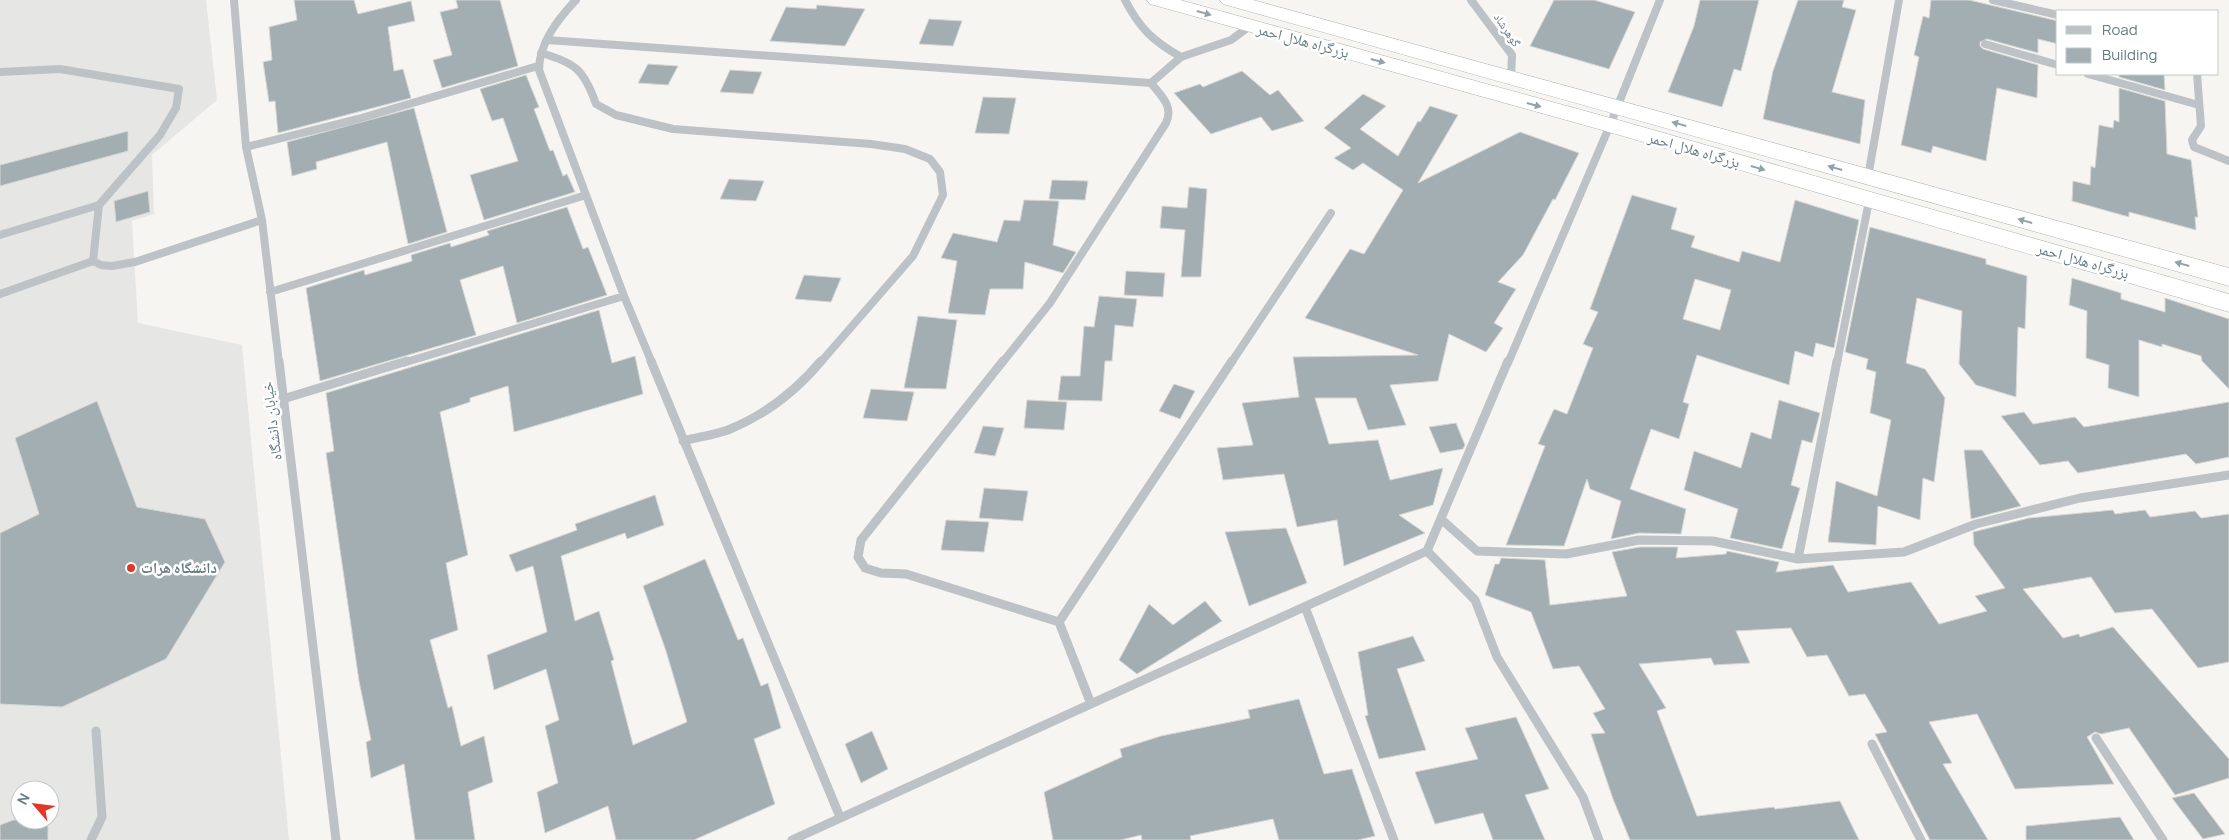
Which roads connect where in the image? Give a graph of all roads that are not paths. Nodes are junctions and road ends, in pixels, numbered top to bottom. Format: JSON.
{"nodes":[{"id":1,"x":234,"y":0,"type":"edge"},
{"id":2,"x":576,"y":0,"type":"edge"},
{"id":3,"x":1125,"y":0,"type":"edge"},
{"id":4,"x":1157,"y":0,"type":"edge"},
{"id":5,"x":1471,"y":0,"type":"edge"},
{"id":6,"x":1660,"y":0,"type":"edge"},
{"id":7,"x":1899,"y":0,"type":"edge"},
{"id":8,"x":1993,"y":0,"type":"edge"},
{"id":9,"x":1244,"y":8,"type":"edge"},
{"id":10,"x":2056,"y":15,"type":"edge"},
{"id":11,"x":547,"y":40,"type":"junction"},
{"id":12,"x":1985,"y":44,"type":"dead end"},
{"id":13,"x":541,"y":53,"type":"junction"},
{"id":14,"x":1181,"y":57,"type":"junction"},
{"id":15,"x":2056,"y":64,"type":"edge"},
{"id":16,"x":538,"y":66,"type":"junction"},
{"id":17,"x":0,"y":72,"type":"edge"},
{"id":18,"x":2092,"y":75,"type":"edge"},
{"id":19,"x":2197,"y":75,"type":"edge"},
{"id":20,"x":1510,"y":78,"type":"junction"},
{"id":21,"x":1151,"y":83,"type":"junction"},
{"id":22,"x":2199,"y":105,"type":"junction"},
{"id":23,"x":1613,"y":116,"type":"junction"},
{"id":24,"x":246,"y":147,"type":"junction"},
{"id":25,"x":2229,"y":161,"type":"edge"},
{"id":26,"x":1868,"y":177,"type":"junction"},
{"id":27,"x":586,"y":195,"type":"junction"},
{"id":28,"x":1869,"y":201,"type":"junction"},
{"id":29,"x":99,"y":205,"type":"junction"},
{"id":30,"x":1331,"y":213,"type":"dead end"},
{"id":31,"x":262,"y":220,"type":"junction"},
{"id":32,"x":0,"y":235,"type":"edge"},
{"id":33,"x":93,"y":260,"type":"junction"},
{"id":34,"x":2229,"y":277,"type":"edge"},
{"id":35,"x":270,"y":292,"type":"junction"},
{"id":36,"x":0,"y":294,"type":"edge"},
{"id":37,"x":624,"y":296,"type":"junction"},
{"id":38,"x":2229,"y":303,"type":"edge"},
{"id":39,"x":283,"y":399,"type":"junction"},
{"id":40,"x":683,"y":441,"type":"junction"},
{"id":41,"x":2229,"y":475,"type":"edge"},
{"id":42,"x":1441,"y":519,"type":"junction"},
{"id":43,"x":1427,"y":551,"type":"junction"},
{"id":44,"x":1798,"y":559,"type":"junction"},
{"id":45,"x":1305,"y":607,"type":"junction"},
{"id":46,"x":1059,"y":622,"type":"junction"},
{"id":47,"x":1091,"y":704,"type":"junction"},
{"id":48,"x":96,"y":730,"type":"dead end"},
{"id":49,"x":2096,"y":738,"type":"dead end"},
{"id":50,"x":1872,"y":744,"type":"dead end"},
{"id":51,"x":840,"y":817,"type":"junction"},
{"id":52,"x":91,"y":840,"type":"edge"},
{"id":53,"x":336,"y":840,"type":"edge"},
{"id":54,"x":792,"y":840,"type":"edge"},
{"id":55,"x":1394,"y":840,"type":"edge"},
{"id":56,"x":1599,"y":840,"type":"edge"},
{"id":57,"x":1921,"y":840,"type":"edge"},
{"id":58,"x":2164,"y":840,"type":"edge"}],
"edges":[{"from":1,"to":24,"type":"street","name":"خیابان دانشگاه"},
{"from":2,"to":11,"type":"street"},
{"from":3,"to":14,"type":"street"},
{"from":4,"to":9,"type":"highway","name":"بزرگراه هلال احمر","one_way":true},
{"from":5,"to":20,"type":"street","name":"گوهرشاد"},
{"from":6,"to":23,"type":"street"},
{"from":7,"to":26,"type":"street"},
{"from":8,"to":10,"type":"street"},
{"from":9,"to":14,"type":"street"},
{"from":9,"to":20,"type":"highway","name":"بزرگراه هلال احمر"},
{"from":9,"to":23,"type":"highway","name":"بزرگراه هلال احمر","one_way":true},
{"from":11,"to":13,"type":"street"},
{"from":11,"to":21,"type":"street"},
{"from":12,"to":15,"type":"street"},
{"from":13,"to":16,"type":"street"},
{"from":13,"to":40,"type":"street"},
{"from":14,"to":21,"type":"street"},
{"from":16,"to":24,"type":"street"},
{"from":16,"to":27,"type":"street"},
{"from":17,"to":29,"type":"street"},
{"from":18,"to":22,"type":"street"},
{"from":19,"to":22,"type":"street"},
{"from":20,"to":23,"type":"highway","name":"بزرگراه هلال احمر"},
{"from":21,"to":46,"type":"street"},
{"from":22,"to":25,"type":"street"},
{"from":26,"to":23,"type":"highway","name":"بزرگراه هلال احمر","one_way":true},
{"from":23,"to":28,"type":"highway","name":"بزرگراه هلال احمر","one_way":true},
{"from":23,"to":42,"type":"street"},
{"from":24,"to":31,"type":"street","name":"خیابان دانشگاه"},
{"from":34,"to":26,"type":"highway","name":"بزرگراه هلال احمر","one_way":true},
{"from":27,"to":35,"type":"street"},
{"from":27,"to":37,"type":"street"},
{"from":28,"to":38,"type":"highway","name":"بزرگراه هلال احمر"},
{"from":28,"to":44,"type":"street"},
{"from":29,"to":32,"type":"street"},
{"from":29,"to":33,"type":"street"},
{"from":30,"to":46,"type":"street"},
{"from":31,"to":33,"type":"street"},
{"from":31,"to":35,"type":"street","name":"خیابان دانشگاه"},
{"from":33,"to":36,"type":"street"},
{"from":35,"to":39,"type":"street","name":"خیابان دانشگاه"},
{"from":37,"to":39,"type":"street"},
{"from":37,"to":40,"type":"street"},
{"from":39,"to":53,"type":"street","name":"خیابان دانشگاه"},
{"from":40,"to":51,"type":"street"},
{"from":41,"to":44,"type":"street"},
{"from":42,"to":43,"type":"street"},
{"from":42,"to":44,"type":"street"},
{"from":43,"to":45,"type":"street"},
{"from":43,"to":56,"type":"street"},
{"from":45,"to":47,"type":"street"},
{"from":45,"to":55,"type":"street"},
{"from":46,"to":47,"type":"street"},
{"from":47,"to":51,"type":"street"},
{"from":48,"to":52,"type":"street"},
{"from":49,"to":58,"type":"street"},
{"from":50,"to":57,"type":"street"},
{"from":51,"to":54,"type":"street"}]}
